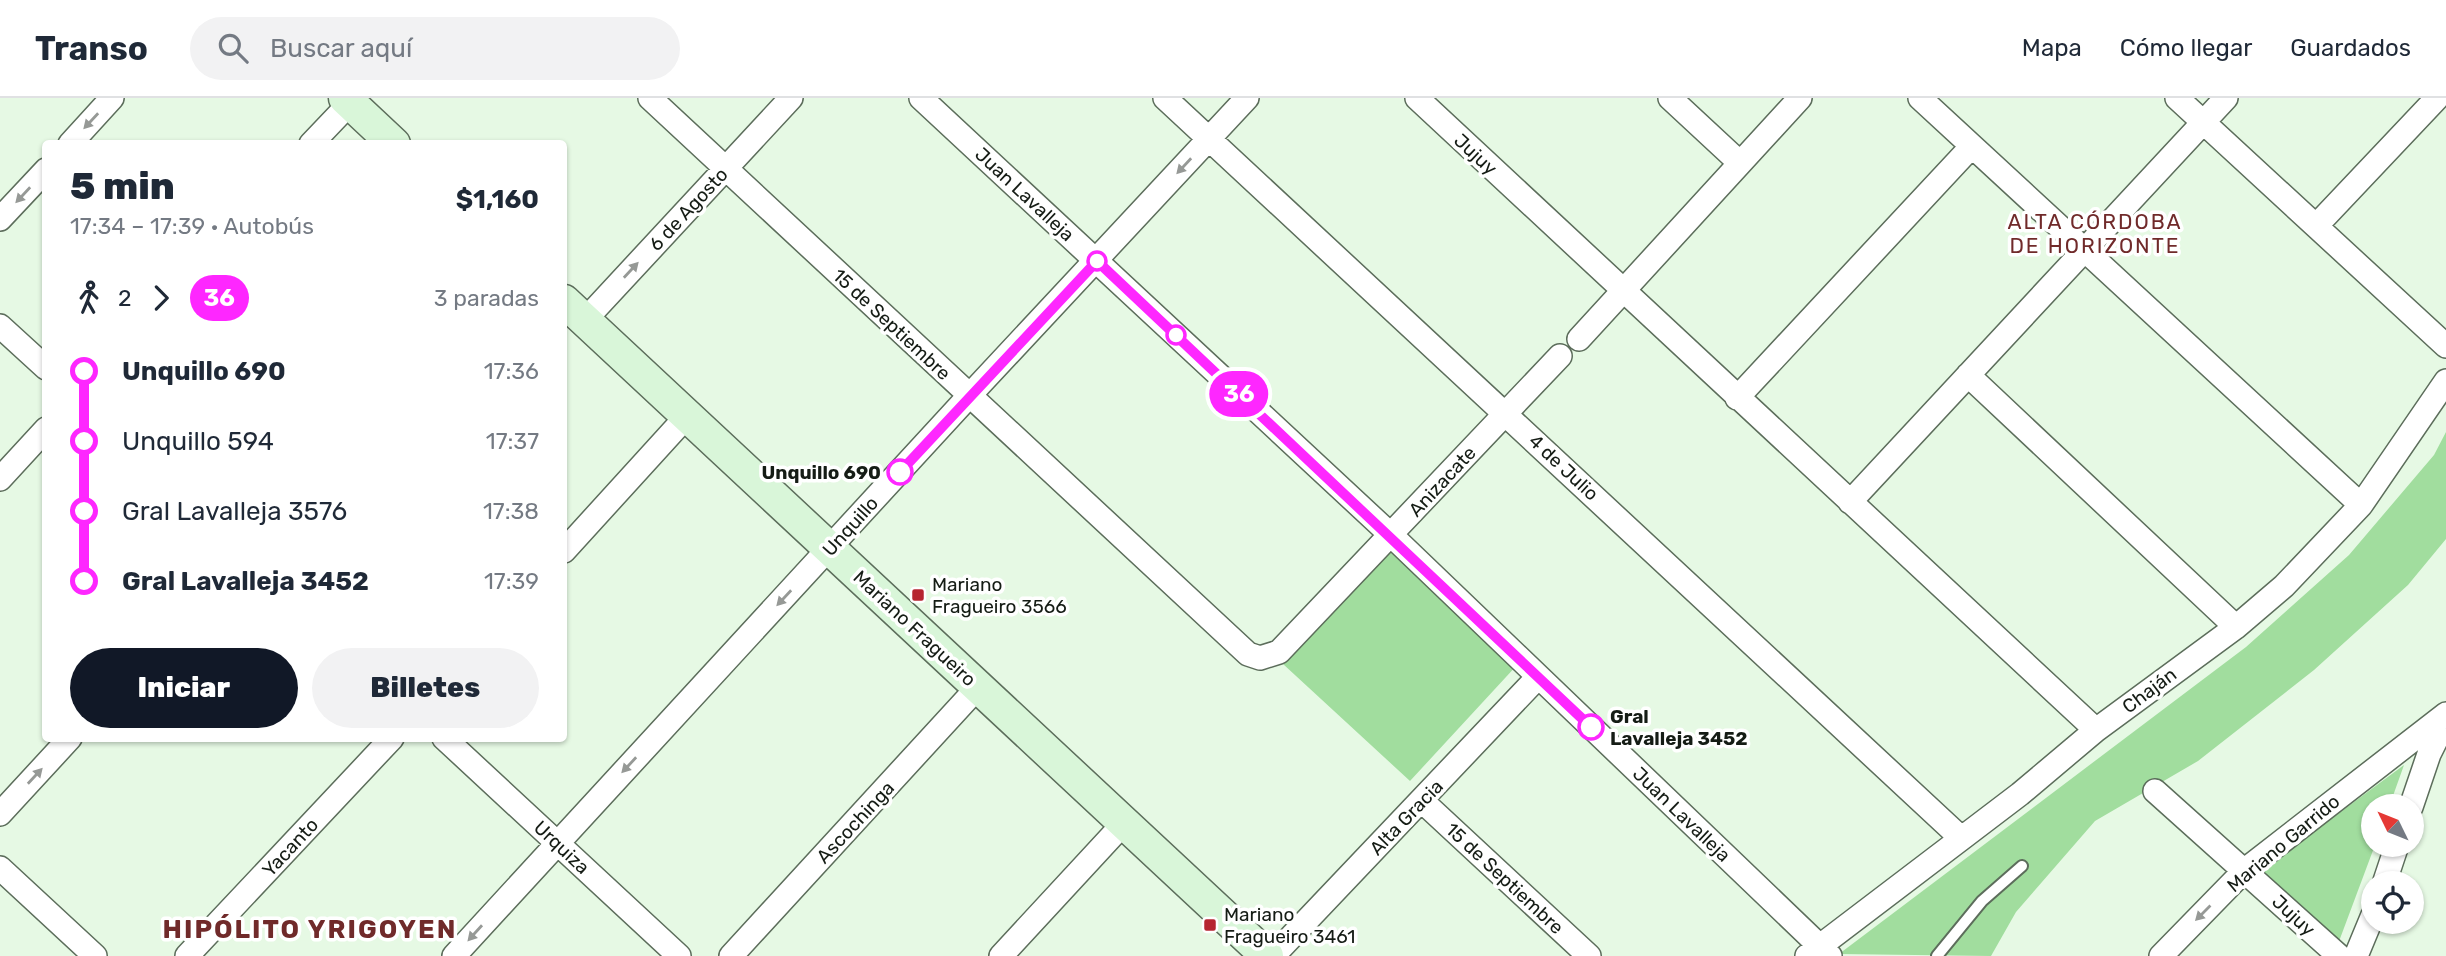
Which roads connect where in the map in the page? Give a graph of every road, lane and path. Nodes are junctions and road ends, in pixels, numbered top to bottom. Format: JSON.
{"nodes":[{"id":1,"x":112,"y":98,"type":"edge"},
{"id":2,"x":650,"y":98,"type":"edge"},
{"id":3,"x":791,"y":98,"type":"edge"},
{"id":4,"x":921,"y":98,"type":"edge"},
{"id":5,"x":1165,"y":98,"type":"edge"},
{"id":6,"x":1247,"y":98,"type":"edge"},
{"id":7,"x":1417,"y":98,"type":"edge"},
{"id":8,"x":1670,"y":98,"type":"edge"},
{"id":9,"x":1800,"y":98,"type":"edge"},
{"id":10,"x":1920,"y":98,"type":"edge"},
{"id":11,"x":2177,"y":98,"type":"edge"},
{"id":12,"x":2226,"y":98,"type":"edge"},
{"id":13,"x":2437,"y":98,"type":"edge"},
{"id":14,"x":347,"y":100,"type":"edge"},
{"id":15,"x":2204,"y":123,"type":"junction"},
{"id":16,"x":1209,"y":139,"type":"junction"},
{"id":17,"x":74,"y":140,"type":"edge"},
{"id":18,"x":314,"y":140,"type":"edge"},
{"id":19,"x":390,"y":140,"type":"edge"},
{"id":20,"x":1972,"y":146,"type":"junction"},
{"id":21,"x":1740,"y":163,"type":"junction"},
{"id":22,"x":726,"y":168,"type":"junction"},
{"id":23,"x":42,"y":174,"type":"edge"},
{"id":24,"x":0,"y":219,"type":"edge"},
{"id":25,"x":2316,"y":226,"type":"junction"},
{"id":26,"x":2084,"y":251,"type":"junction"},
{"id":27,"x":1097,"y":261,"type":"junction"},
{"id":28,"x":1623,"y":291,"type":"junction"},
{"id":29,"x":574,"y":311,"type":"edge"},
{"id":30,"x":0,"y":326,"type":"edge"},
{"id":31,"x":1579,"y":339,"type":"dead end"},
{"id":32,"x":2446,"y":346,"type":"edge"},
{"id":33,"x":1560,"y":356,"type":"dead end"},
{"id":34,"x":42,"y":364,"type":"edge"},
{"id":35,"x":1968,"y":375,"type":"junction"},
{"id":36,"x":2446,"y":381,"type":"edge"},
{"id":37,"x":969,"y":396,"type":"junction"},
{"id":38,"x":1737,"y":398,"type":"junction"},
{"id":39,"x":1506,"y":413,"type":"junction"},
{"id":40,"x":685,"y":417,"type":"junction"},
{"id":41,"x":42,"y":433,"type":"edge"},
{"id":42,"x":0,"y":479,"type":"edge"},
{"id":43,"x":1850,"y":502,"type":"junction"},
{"id":44,"x":2361,"y":505,"type":"junction"},
{"id":45,"x":1391,"y":535,"type":"junction"},
{"id":46,"x":567,"y":548,"type":"edge"},
{"id":47,"x":830,"y":548,"type":"junction"},
{"id":48,"x":2236,"y":627,"type":"junction"},
{"id":49,"x":1260,"y":658,"type":"joint"},
{"id":50,"x":1538,"y":677,"type":"junction"},
{"id":51,"x":978,"y":687,"type":"junction"},
{"id":52,"x":2446,"y":714,"type":"edge"},
{"id":53,"x":2446,"y":720,"type":"edge"},
{"id":54,"x":2096,"y":730,"type":"junction"},
{"id":55,"x":66,"y":742,"type":"edge"},
{"id":56,"x":388,"y":742,"type":"edge"},
{"id":57,"x":448,"y":742,"type":"edge"},
{"id":58,"x":2155,"y":791,"type":"dead end"},
{"id":59,"x":2415,"y":794,"type":"edge"},
{"id":60,"x":1421,"y":800,"type":"junction"},
{"id":61,"x":0,"y":814,"type":"edge"},
{"id":62,"x":1124,"y":823,"type":"junction"},
{"id":63,"x":1961,"y":838,"type":"junction"},
{"id":64,"x":557,"y":842,"type":"junction"},
{"id":65,"x":2022,"y":866,"type":"dead end"},
{"id":66,"x":0,"y":867,"type":"edge"},
{"id":67,"x":2245,"y":870,"type":"junction"},
{"id":68,"x":2365,"y":934,"type":"edge"},
{"id":69,"x":1819,"y":953,"type":"edge"},
{"id":70,"x":95,"y":956,"type":"edge"},
{"id":71,"x":187,"y":956,"type":"edge"},
{"id":72,"x":454,"y":956,"type":"edge"},
{"id":73,"x":680,"y":956,"type":"edge"},
{"id":74,"x":731,"y":956,"type":"edge"},
{"id":75,"x":1001,"y":956,"type":"edge"},
{"id":76,"x":1267,"y":956,"type":"edge"},
{"id":77,"x":1273,"y":956,"type":"edge"},
{"id":78,"x":1589,"y":956,"type":"edge"},
{"id":79,"x":1937,"y":956,"type":"edge"},
{"id":80,"x":2161,"y":956,"type":"edge"},
{"id":81,"x":2339,"y":956,"type":"edge"},
{"id":82,"x":2356,"y":956,"type":"edge"}],
"edges":[{"from":1,"to":17,"type":"street","one_way":true},
{"from":2,"to":22,"type":"street","name":"15 de Septiembre"},
{"from":3,"to":22,"type":"street","name":"6 de Agosto"},
{"from":4,"to":27,"type":"street","name":"Juan Lavalleja"},
{"from":5,"to":16,"type":"street","name":"4 de Julio"},
{"from":6,"to":16,"type":"street","name":"Unquillo"},
{"from":7,"to":28,"type":"street","name":"Jujuy"},
{"from":8,"to":21,"type":"street"},
{"from":9,"to":21,"type":"street"},
{"from":10,"to":20,"type":"street"},
{"from":11,"to":15,"type":"street"},
{"from":12,"to":15,"type":"street"},
{"from":13,"to":25,"type":"street"},
{"from":14,"to":18,"type":"street"},
{"from":14,"to":19,"type":"main road"},
{"from":15,"to":25,"type":"street"},
{"from":15,"to":26,"type":"street"},
{"from":16,"to":27,"type":"street","name":"Unquillo","one_way":true},
{"from":16,"to":39,"type":"street","name":"4 de Julio"},
{"from":20,"to":26,"type":"street"},
{"from":20,"to":38,"type":"street"},
{"from":21,"to":28,"type":"street"},
{"from":29,"to":22,"type":"street","name":"6 de Agosto","one_way":true},
{"from":22,"to":37,"type":"street","name":"15 de Septiembre"},
{"from":23,"to":24,"type":"street","one_way":true},
{"from":25,"to":32,"type":"street"},
{"from":26,"to":35,"type":"street"},
{"from":26,"to":44,"type":"street"},
{"from":27,"to":37,"type":"street","name":"Unquillo"},
{"from":27,"to":45,"type":"street","name":"Juan Lavalleja"},
{"from":28,"to":31,"type":"street"},
{"from":28,"to":38,"type":"street","name":"Jujuy"},
{"from":29,"to":40,"type":"main road","name":"Mariano Fragueiro"},
{"from":30,"to":34,"type":"street"},
{"from":33,"to":39,"type":"street","name":"Anizacate"},
{"from":35,"to":43,"type":"street"},
{"from":35,"to":48,"type":"street"},
{"from":36,"to":44,"type":"street","name":"Chaján"},
{"from":37,"to":47,"type":"street","name":"Unquillo"},
{"from":37,"to":49,"type":"street","name":"15 de Septiembre"},
{"from":38,"to":43,"type":"street","name":"Jujuy"},
{"from":39,"to":45,"type":"street","name":"Anizacate"},
{"from":39,"to":63,"type":"street","name":"4 de Julio"},
{"from":40,"to":46,"type":"street"},
{"from":40,"to":47,"type":"main road","name":"Mariano Fragueiro"},
{"from":41,"to":42,"type":"street"},
{"from":43,"to":54,"type":"street","name":"Jujuy"},
{"from":44,"to":48,"type":"street","name":"Chaján"},
{"from":45,"to":49,"type":"street","name":"Anizacate"},
{"from":45,"to":50,"type":"street","name":"Juan Lavalleja"},
{"from":47,"to":51,"type":"main road","name":"Mariano Fragueiro"},
{"from":47,"to":64,"type":"street","name":"Unquillo","one_way":true},
{"from":48,"to":54,"type":"street","name":"Chaján"},
{"from":50,"to":60,"type":"street","name":"Alta Gracia"},
{"from":50,"to":69,"type":"street","name":"Juan Lavalleja"},
{"from":51,"to":62,"type":"main road","name":"Mariano Fragueiro"},
{"from":51,"to":74,"type":"street","name":"Ascochinga"},
{"from":52,"to":67,"type":"street","name":"Mariano Garrido"},
{"from":53,"to":59,"type":"street"},
{"from":54,"to":63,"type":"street","name":"Chaján"},
{"from":61,"to":55,"type":"street","one_way":true},
{"from":56,"to":71,"type":"street","name":"Yacanto"},
{"from":57,"to":64,"type":"street","name":"Urquiza"},
{"from":58,"to":67,"type":"street","name":"Jujuy"},
{"from":60,"to":77,"type":"street","name":"Alta Gracia"},
{"from":60,"to":78,"type":"street","name":"15 de Septiembre"},
{"from":62,"to":75,"type":"street"},
{"from":62,"to":76,"type":"main road","name":"Mariano Fragueiro"},
{"from":63,"to":69,"type":"street","name":"Chaján"},
{"from":64,"to":72,"type":"street","name":"Unquillo","one_way":true},
{"from":64,"to":73,"type":"street","name":"Urquiza"},
{"from":65,"to":79,"type":"lane"},
{"from":66,"to":70,"type":"street"},
{"from":67,"to":80,"type":"street","name":"Mariano Garrido","one_way":true},
{"from":67,"to":81,"type":"street","name":"Jujuy"},
{"from":68,"to":82,"type":"street"}]}
